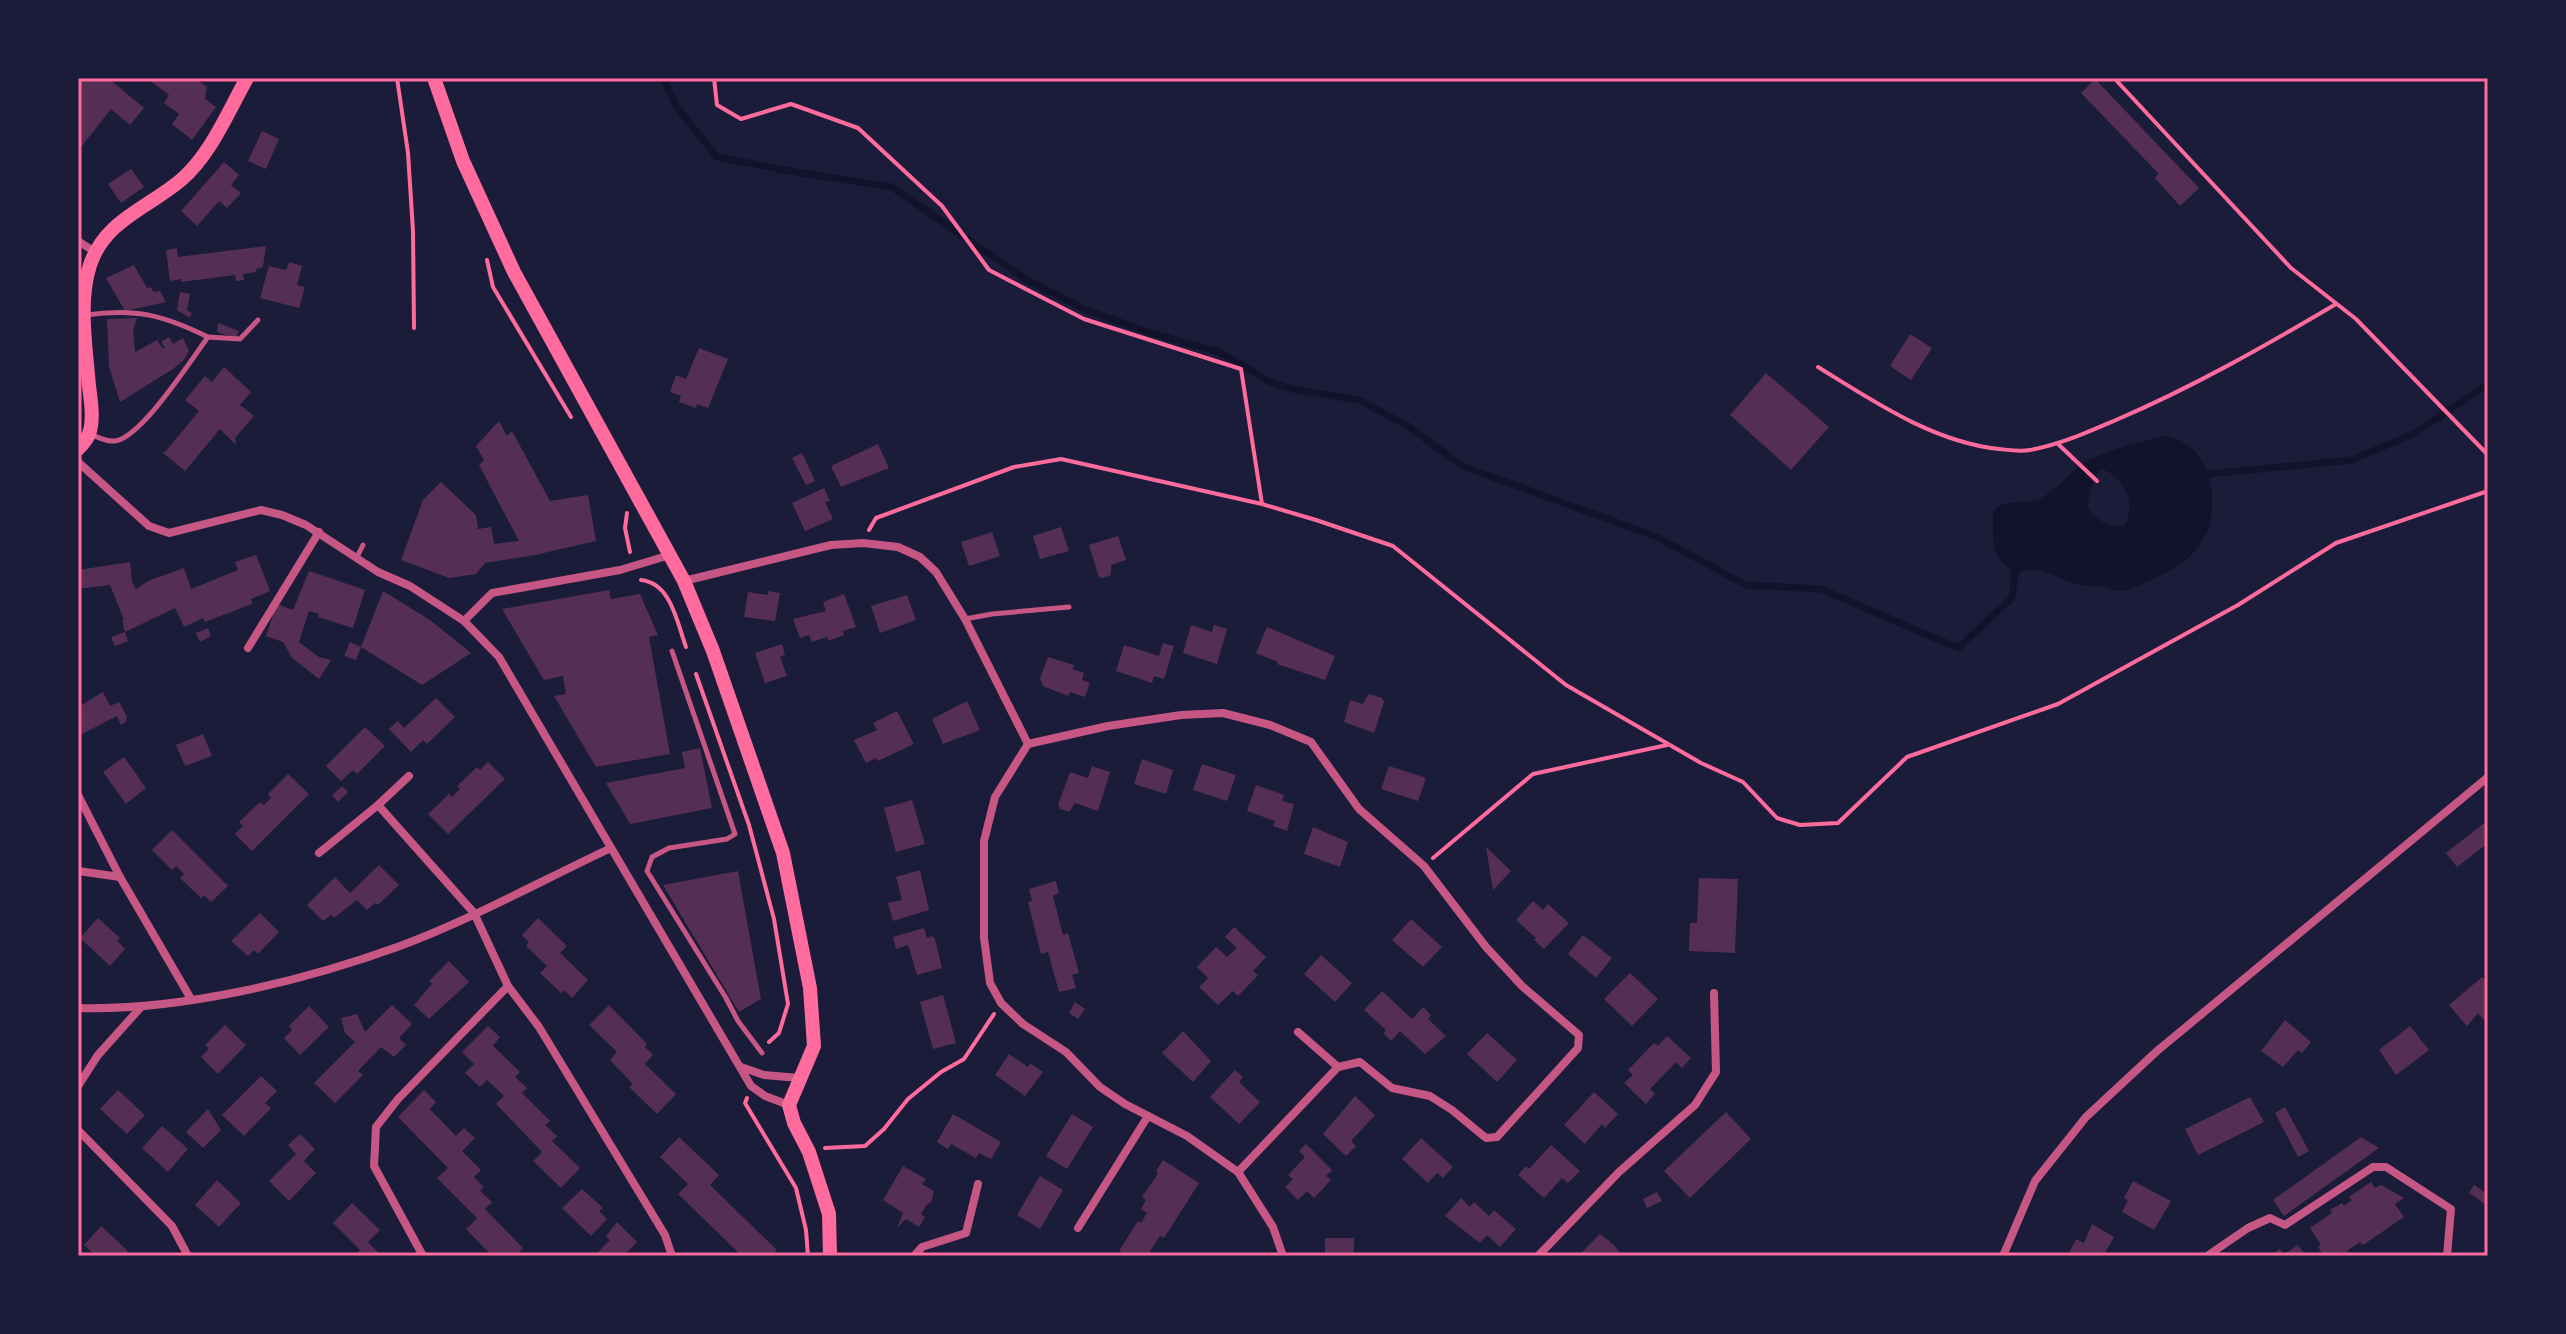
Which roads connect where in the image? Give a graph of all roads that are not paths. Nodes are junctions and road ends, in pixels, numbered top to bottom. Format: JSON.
{"nodes":[{"id":1,"x":247,"y":78,"type":"edge"},
{"id":2,"x":434,"y":78,"type":"edge"},
{"id":3,"x":78,"y":241,"type":"edge"},
{"id":4,"x":95,"y":252,"type":"junction"},
{"id":5,"x":85,"y":316,"type":"junction"},
{"id":6,"x":258,"y":320,"type":"dead end"},
{"id":7,"x":208,"y":337,"type":"junction"},
{"id":8,"x":89,"y":433,"type":"junction"},
{"id":9,"x":78,"y":449,"type":"edge"},
{"id":10,"x":78,"y":462,"type":"edge"},
{"id":11,"x":319,"y":532,"type":"junction"},
{"id":12,"x":363,"y":545,"type":"dead end"},
{"id":13,"x":670,"y":555,"type":"junction"},
{"id":14,"x":356,"y":559,"type":"junction"},
{"id":15,"x":684,"y":581,"type":"junction"},
{"id":16,"x":1069,"y":607,"type":"dead end"},
{"id":17,"x":965,"y":619,"type":"junction"},
{"id":18,"x":464,"y":621,"type":"junction"},
{"id":19,"x":248,"y":648,"type":"dead end"},
{"id":20,"x":672,"y":651,"type":"dead end"},
{"id":21,"x":1028,"y":744,"type":"junction"},
{"id":22,"x":409,"y":776,"type":"dead end"},
{"id":23,"x":2488,"y":777,"type":"edge"},
{"id":24,"x":78,"y":795,"type":"edge"},
{"id":25,"x":378,"y":805,"type":"junction"},
{"id":26,"x":611,"y":848,"type":"junction"},
{"id":27,"x":319,"y":853,"type":"dead end"},
{"id":28,"x":78,"y":871,"type":"edge"},
{"id":29,"x":120,"y":877,"type":"junction"},
{"id":30,"x":474,"y":913,"type":"junction"},
{"id":31,"x":508,"y":986,"type":"junction"},
{"id":32,"x":1714,"y":993,"type":"dead end"},
{"id":33,"x":191,"y":999,"type":"junction"},
{"id":34,"x":141,"y":1007,"type":"junction"},
{"id":35,"x":78,"y":1008,"type":"edge"},
{"id":36,"x":1298,"y":1032,"type":"dead end"},
{"id":37,"x":762,"y":1053,"type":"dead end"},
{"id":38,"x":740,"y":1067,"type":"junction"},
{"id":39,"x":1338,"y":1067,"type":"junction"},
{"id":40,"x":799,"y":1078,"type":"junction"},
{"id":41,"x":78,"y":1086,"type":"edge"},
{"id":42,"x":789,"y":1105,"type":"junction"},
{"id":43,"x":1148,"y":1116,"type":"junction"},
{"id":44,"x":78,"y":1130,"type":"edge"},
{"id":45,"x":1238,"y":1172,"type":"junction"},
{"id":46,"x":978,"y":1184,"type":"dead end"},
{"id":47,"x":1078,"y":1228,"type":"dead end"},
{"id":48,"x":188,"y":1256,"type":"edge"},
{"id":49,"x":423,"y":1256,"type":"edge"},
{"id":50,"x":672,"y":1256,"type":"edge"},
{"id":51,"x":830,"y":1256,"type":"edge"},
{"id":52,"x":914,"y":1256,"type":"edge"},
{"id":53,"x":1283,"y":1256,"type":"edge"},
{"id":54,"x":1538,"y":1256,"type":"edge"},
{"id":55,"x":2003,"y":1256,"type":"edge"},
{"id":56,"x":2207,"y":1256,"type":"edge"},
{"id":57,"x":2447,"y":1256,"type":"edge"}],
"edges":[{"from":1,"to":4,"type":"main road"},
{"from":2,"to":13,"type":"main road"},
{"from":3,"to":4,"type":"street"},
{"from":4,"to":5,"type":"main road"},
{"from":5,"to":7,"type":"lane"},
{"from":5,"to":8,"type":"main road"},
{"from":6,"to":7,"type":"lane"},
{"from":7,"to":8,"type":"lane"},
{"from":8,"to":9,"type":"main road"},
{"from":10,"to":11,"type":"street"},
{"from":11,"to":14,"type":"street"},
{"from":11,"to":19,"type":"street"},
{"from":12,"to":14,"type":"lane"},
{"from":13,"to":15,"type":"main road"},
{"from":13,"to":18,"type":"street"},
{"from":14,"to":18,"type":"street"},
{"from":15,"to":17,"type":"street"},
{"from":15,"to":40,"type":"main road"},
{"from":16,"to":17,"type":"lane"},
{"from":17,"to":21,"type":"street"},
{"from":18,"to":26,"type":"street"},
{"from":20,"to":37,"type":"lane"},
{"from":21,"to":39,"type":"street"},
{"from":21,"to":43,"type":"street"},
{"from":22,"to":25,"type":"street"},
{"from":23,"to":55,"type":"street"},
{"from":24,"to":29,"type":"street"},
{"from":25,"to":27,"type":"street"},
{"from":25,"to":30,"type":"street"},
{"from":26,"to":30,"type":"street"},
{"from":26,"to":38,"type":"street"},
{"from":28,"to":29,"type":"street"},
{"from":29,"to":33,"type":"street"},
{"from":30,"to":31,"type":"street"},
{"from":30,"to":33,"type":"street"},
{"from":31,"to":49,"type":"street"},
{"from":31,"to":50,"type":"street"},
{"from":32,"to":54,"type":"street"},
{"from":33,"to":34,"type":"street"},
{"from":34,"to":35,"type":"street"},
{"from":34,"to":41,"type":"street"},
{"from":36,"to":39,"type":"street"},
{"from":38,"to":40,"type":"street"},
{"from":38,"to":42,"type":"street"},
{"from":39,"to":45,"type":"street"},
{"from":40,"to":42,"type":"main road"},
{"from":42,"to":51,"type":"main road"},
{"from":43,"to":45,"type":"street"},
{"from":43,"to":47,"type":"street"},
{"from":44,"to":48,"type":"street"},
{"from":45,"to":53,"type":"street"},
{"from":46,"to":52,"type":"street"},
{"from":56,"to":57,"type":"street"}]}
